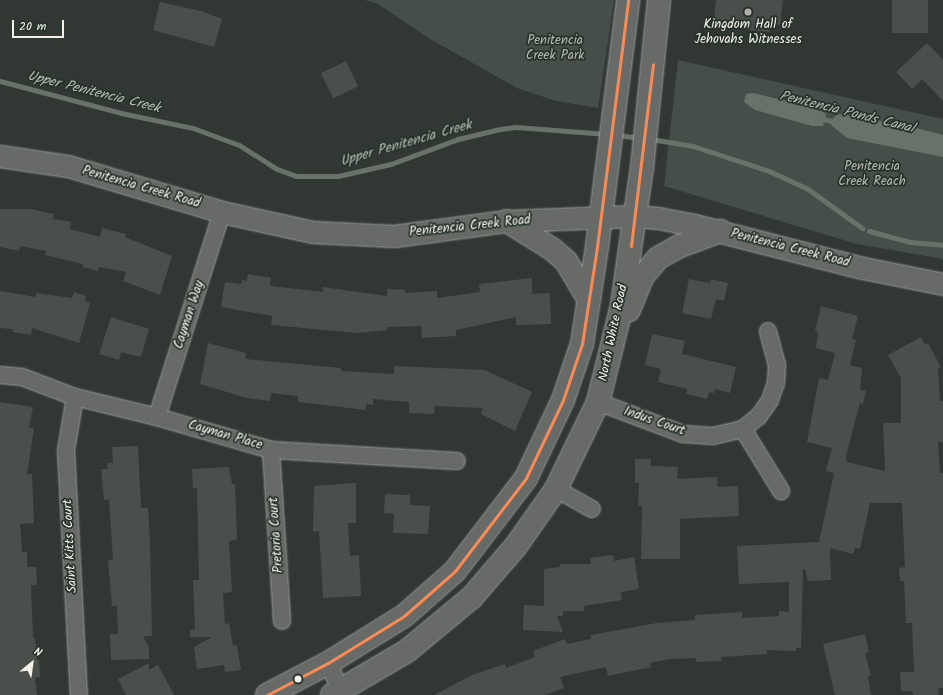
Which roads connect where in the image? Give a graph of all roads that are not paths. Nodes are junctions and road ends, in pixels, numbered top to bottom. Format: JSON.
{"nodes":[{"id":1,"x":628,"y":0,"type":"edge"},
{"id":2,"x":659,"y":0,"type":"edge"},
{"id":3,"x":0,"y":156,"type":"edge"},
{"id":4,"x":222,"y":212,"type":"junction"},
{"id":5,"x":635,"y":216,"type":"junction"},
{"id":6,"x":600,"y":217,"type":"junction"},
{"id":7,"x":507,"y":221,"type":"junction"},
{"id":8,"x":720,"y":231,"type":"junction"},
{"id":9,"x":943,"y":284,"type":"edge"},
{"id":10,"x":589,"y":300,"type":"junction"},
{"id":11,"x":616,"y":330,"type":"junction"},
{"id":12,"x":768,"y":331,"type":"dead end"},
{"id":13,"x":0,"y":375,"type":"edge"},
{"id":14,"x":75,"y":397,"type":"junction"},
{"id":15,"x":598,"y":402,"type":"junction"},
{"id":16,"x":156,"y":417,"type":"junction"},
{"id":17,"x":743,"y":429,"type":"junction"},
{"id":18,"x":271,"y":450,"type":"junction"},
{"id":19,"x":457,"y":461,"type":"dead end"},
{"id":20,"x":556,"y":489,"type":"junction"},
{"id":21,"x":781,"y":491,"type":"dead end"},
{"id":22,"x":592,"y":509,"type":"dead end"},
{"id":23,"x":282,"y":621,"type":"dead end"},
{"id":24,"x":328,"y":663,"type":"junction"},
{"id":25,"x":339,"y":694,"type":"edge"},
{"id":26,"x":79,"y":695,"type":"edge"},
{"id":27,"x":268,"y":695,"type":"edge"}],
"edges":[{"from":1,"to":6,"type":"main road"},
{"from":2,"to":5,"type":"main road","name":"North White Road"},
{"from":3,"to":4,"type":"street","name":"Penitencia Creek Road"},
{"from":4,"to":7,"type":"street","name":"Penitencia Creek Road"},
{"from":4,"to":16,"type":"street","name":"Cayman Way"},
{"from":5,"to":6,"type":"street","name":"Penitencia Creek Road"},
{"from":5,"to":8,"type":"street","name":"Penitencia Creek Road"},
{"from":5,"to":11,"type":"main road","name":"North White Road"},
{"from":6,"to":7,"type":"street","name":"Penitencia Creek Road"},
{"from":6,"to":10,"type":"main road"},
{"from":7,"to":10,"type":"main road"},
{"from":8,"to":9,"type":"street","name":"Penitencia Creek Road"},
{"from":8,"to":11,"type":"main road"},
{"from":10,"to":24,"type":"main road"},
{"from":11,"to":15,"type":"main road","name":"North White Road"},
{"from":12,"to":17,"type":"street","name":"Indus Court"},
{"from":13,"to":14,"type":"street","name":"Cayman Place"},
{"from":14,"to":16,"type":"street","name":"Cayman Place"},
{"from":14,"to":26,"type":"street","name":"Saint Kitts Court"},
{"from":15,"to":17,"type":"street","name":"Indus Court"},
{"from":15,"to":20,"type":"main road","name":"North White Road"},
{"from":16,"to":18,"type":"street","name":"Cayman Place"},
{"from":17,"to":21,"type":"street"},
{"from":18,"to":19,"type":"street","name":"Cayman Place"},
{"from":18,"to":23,"type":"street","name":"Pretoria Court"},
{"from":20,"to":22,"type":"street"},
{"from":20,"to":25,"type":"main road","name":"North White Road"},
{"from":24,"to":25,"type":"street"},
{"from":24,"to":27,"type":"main road"}]}
